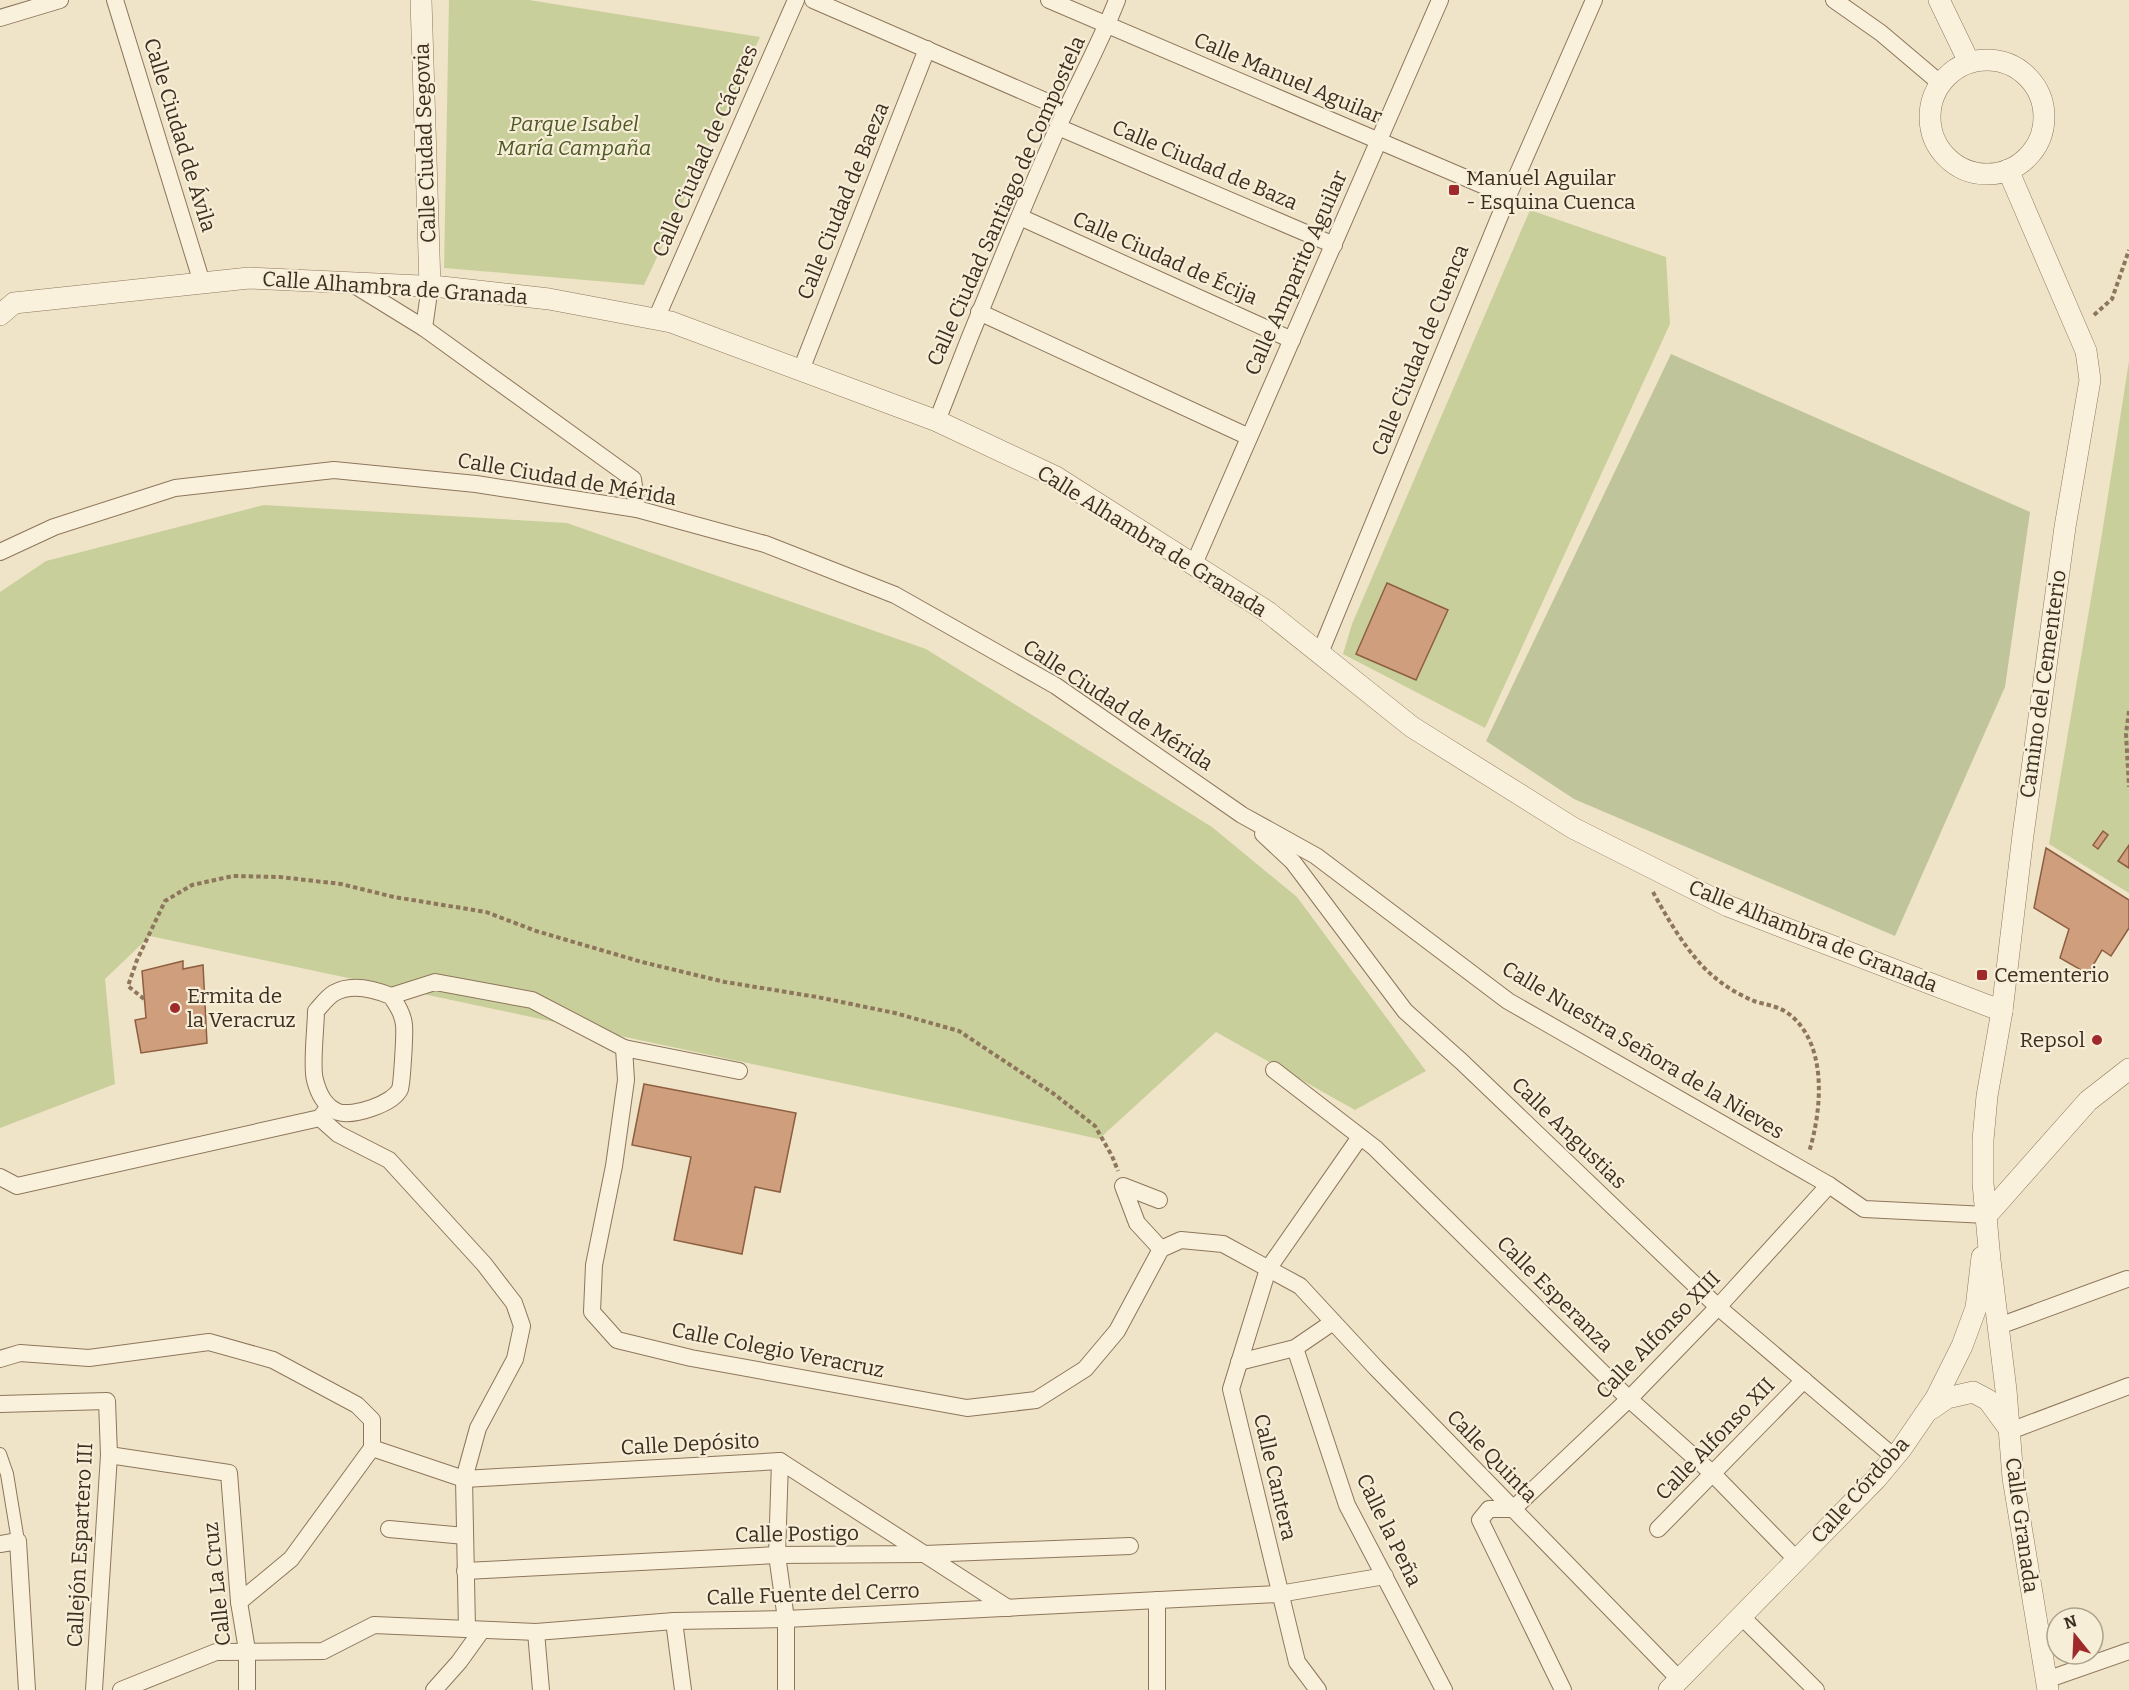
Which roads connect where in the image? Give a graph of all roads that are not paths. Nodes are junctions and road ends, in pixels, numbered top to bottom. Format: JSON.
{"nodes":[{"id":1,"x":60,"y":0,"type":"edge"},
{"id":2,"x":115,"y":0,"type":"edge"},
{"id":3,"x":421,"y":0,"type":"edge"},
{"id":4,"x":796,"y":0,"type":"edge"},
{"id":5,"x":813,"y":0,"type":"edge"},
{"id":6,"x":1049,"y":0,"type":"edge"},
{"id":7,"x":1117,"y":0,"type":"edge"},
{"id":8,"x":1440,"y":0,"type":"edge"},
{"id":9,"x":1594,"y":0,"type":"edge"},
{"id":10,"x":1835,"y":0,"type":"edge"},
{"id":11,"x":1857,"y":0,"type":"edge"},
{"id":12,"x":1939,"y":0,"type":"edge"},
{"id":13,"x":0,"y":18,"type":"edge"},
{"id":14,"x":1108,"y":24,"type":"junction"},
{"id":15,"x":927,"y":49,"type":"junction"},
{"id":16,"x":1969,"y":62,"type":"junction"},
{"id":17,"x":1940,"y":83,"type":"junction"},
{"id":18,"x":1066,"y":110,"type":"junction"},
{"id":19,"x":1058,"y":127,"type":"junction"},
{"id":20,"x":1378,"y":141,"type":"junction"},
{"id":21,"x":2008,"y":170,"type":"junction"},
{"id":22,"x":1508,"y":196,"type":"junction"},
{"id":23,"x":1020,"y":217,"type":"junction"},
{"id":24,"x":1334,"y":245,"type":"junction"},
{"id":25,"x":202,"y":283,"type":"junction"},
{"id":26,"x":351,"y":283,"type":"junction"},
{"id":27,"x":430,"y":286,"type":"junction"},
{"id":28,"x":5,"y":308,"type":"edge"},
{"id":29,"x":979,"y":312,"type":"junction"},
{"id":30,"x":656,"y":320,"type":"junction"},
{"id":31,"x":424,"y":328,"type":"junction"},
{"id":32,"x":1292,"y":340,"type":"junction"},
{"id":33,"x":801,"y":369,"type":"junction"},
{"id":34,"x":937,"y":421,"type":"junction"},
{"id":35,"x":1249,"y":437,"type":"junction"},
{"id":36,"x":637,"y":509,"type":"junction"},
{"id":37,"x":0,"y":552,"type":"edge"},
{"id":38,"x":1194,"y":564,"type":"junction"},
{"id":39,"x":1320,"y":653,"type":"junction"},
{"id":40,"x":1242,"y":815,"type":"junction"},
{"id":41,"x":391,"y":996,"type":"junction"},
{"id":42,"x":2002,"y":1011,"type":"junction"},
{"id":43,"x":624,"y":1048,"type":"junction"},
{"id":44,"x":2129,"y":1069,"type":"edge"},
{"id":45,"x":1274,"y":1070,"type":"dead end"},
{"id":46,"x":739,"y":1071,"type":"dead end"},
{"id":47,"x":325,"y":1112,"type":"junction"},
{"id":48,"x":1360,"y":1137,"type":"junction"},
{"id":49,"x":0,"y":1177,"type":"edge"},
{"id":50,"x":1829,"y":1185,"type":"junction"},
{"id":51,"x":1159,"y":1200,"type":"dead end"},
{"id":52,"x":1987,"y":1215,"type":"junction"},
{"id":53,"x":1161,"y":1249,"type":"junction"},
{"id":54,"x":1268,"y":1269,"type":"junction"},
{"id":55,"x":2127,"y":1279,"type":"dead end"},
{"id":56,"x":1718,"y":1306,"type":"junction"},
{"id":57,"x":1333,"y":1322,"type":"junction"},
{"id":58,"x":1999,"y":1326,"type":"junction"},
{"id":59,"x":1295,"y":1348,"type":"junction"},
{"id":60,"x":0,"y":1359,"type":"edge"},
{"id":61,"x":1239,"y":1362,"type":"junction"},
{"id":62,"x":1804,"y":1380,"type":"junction"},
{"id":63,"x":2129,"y":1386,"type":"edge"},
{"id":64,"x":1629,"y":1399,"type":"junction"},
{"id":65,"x":0,"y":1404,"type":"edge"},
{"id":66,"x":1925,"y":1414,"type":"junction"},
{"id":67,"x":2010,"y":1431,"type":"junction"},
{"id":68,"x":372,"y":1448,"type":"junction"},
{"id":69,"x":0,"y":1454,"type":"edge"},
{"id":70,"x":109,"y":1455,"type":"junction"},
{"id":71,"x":1894,"y":1457,"type":"junction"},
{"id":72,"x":780,"y":1461,"type":"junction"},
{"id":73,"x":1712,"y":1473,"type":"junction"},
{"id":74,"x":464,"y":1479,"type":"junction"},
{"id":75,"x":1512,"y":1509,"type":"junction"},
{"id":76,"x":389,"y":1529,"type":"dead end"},
{"id":77,"x":1658,"y":1529,"type":"dead end"},
{"id":78,"x":465,"y":1536,"type":"junction"},
{"id":79,"x":18,"y":1541,"type":"junction"},
{"id":80,"x":0,"y":1544,"type":"edge"},
{"id":81,"x":1130,"y":1546,"type":"dead end"},
{"id":82,"x":924,"y":1554,"type":"junction"},
{"id":83,"x":777,"y":1556,"type":"junction"},
{"id":84,"x":1796,"y":1559,"type":"junction"},
{"id":85,"x":465,"y":1570,"type":"junction"},
{"id":86,"x":1385,"y":1576,"type":"junction"},
{"id":87,"x":1279,"y":1594,"type":"junction"},
{"id":88,"x":1157,"y":1600,"type":"junction"},
{"id":89,"x":239,"y":1602,"type":"junction"},
{"id":90,"x":1008,"y":1608,"type":"junction"},
{"id":91,"x":1742,"y":1617,"type":"junction"},
{"id":92,"x":786,"y":1619,"type":"junction"},
{"id":93,"x":674,"y":1621,"type":"junction"},
{"id":94,"x":474,"y":1630,"type":"junction"},
{"id":95,"x":536,"y":1632,"type":"junction"},
{"id":96,"x":247,"y":1650,"type":"junction"},
{"id":97,"x":2129,"y":1651,"type":"edge"},
{"id":98,"x":1674,"y":1685,"type":"edge"},
{"id":99,"x":2047,"y":1685,"type":"edge"},
{"id":100,"x":27,"y":1690,"type":"edge"},
{"id":101,"x":94,"y":1690,"type":"edge"},
{"id":102,"x":121,"y":1690,"type":"edge"},
{"id":103,"x":248,"y":1690,"type":"edge"},
{"id":104,"x":434,"y":1690,"type":"edge"},
{"id":105,"x":541,"y":1690,"type":"edge"},
{"id":106,"x":683,"y":1690,"type":"edge"},
{"id":107,"x":786,"y":1690,"type":"edge"},
{"id":108,"x":1157,"y":1690,"type":"edge"},
{"id":109,"x":1318,"y":1690,"type":"edge"},
{"id":110,"x":1444,"y":1690,"type":"edge"},
{"id":111,"x":1563,"y":1690,"type":"edge"},
{"id":112,"x":1816,"y":1690,"type":"edge"}],
"edges":[{"from":1,"to":13,"type":"street"},
{"from":2,"to":25,"type":"street","name":"Calle Ciudad de Ávila"},
{"from":3,"to":27,"type":"street","name":"Calle Ciudad Segovia"},
{"from":4,"to":30,"type":"street","name":"Calle Ciudad de Cáceres"},
{"from":5,"to":15,"type":"street"},
{"from":6,"to":14,"type":"street","name":"Calle Manuel Aguilar"},
{"from":7,"to":14,"type":"street","name":"Calle Ciudad Santiago de Compostela"},
{"from":8,"to":20,"type":"street","name":"Calle Amparito Aguilar"},
{"from":9,"to":22,"type":"street","name":"Calle Ciudad de Cuenca"},
{"from":10,"to":11,"type":"street"},
{"from":10,"to":17,"type":"street"},
{"from":12,"to":16,"type":"street"},
{"from":14,"to":18,"type":"street","name":"Calle Ciudad Santiago de Compostela"},
{"from":14,"to":20,"type":"street","name":"Calle Manuel Aguilar"},
{"from":15,"to":18,"type":"street"},
{"from":15,"to":33,"type":"street","name":"Calle Ciudad de Baeza"},
{"from":16,"to":17,"type":"street"},
{"from":16,"to":21,"type":"street"},
{"from":17,"to":21,"type":"street"},
{"from":18,"to":19,"type":"street","name":"Calle Ciudad Santiago de Compostela"},
{"from":19,"to":23,"type":"street","name":"Calle Ciudad Santiago de Compostela"},
{"from":19,"to":24,"type":"street","name":"Calle Ciudad de Baza"},
{"from":20,"to":22,"type":"street","name":"Calle Manuel Aguilar"},
{"from":20,"to":24,"type":"street","name":"Calle Amparito Aguilar"},
{"from":21,"to":42,"type":"street","name":"Camino del Cementerio"},
{"from":22,"to":39,"type":"street","name":"Calle Ciudad de Cuenca"},
{"from":23,"to":29,"type":"street","name":"Calle Ciudad Santiago de Compostela"},
{"from":23,"to":32,"type":"street","name":"Calle Ciudad de Écija"},
{"from":24,"to":32,"type":"street","name":"Calle Amparito Aguilar"},
{"from":25,"to":26,"type":"street","name":"Calle Alhambra de Granada"},
{"from":25,"to":28,"type":"street","name":"Calle Alhambra de Granada"},
{"from":26,"to":27,"type":"street","name":"Calle Alhambra de Granada"},
{"from":26,"to":31,"type":"street"},
{"from":27,"to":30,"type":"street","name":"Calle Alhambra de Granada"},
{"from":27,"to":31,"type":"street"},
{"from":29,"to":34,"type":"street","name":"Calle Ciudad Santiago de Compostela"},
{"from":29,"to":35,"type":"street"},
{"from":30,"to":33,"type":"street","name":"Calle Alhambra de Granada"},
{"from":31,"to":36,"type":"street"},
{"from":32,"to":35,"type":"street","name":"Calle Amparito Aguilar"},
{"from":33,"to":34,"type":"street","name":"Calle Alhambra de Granada"},
{"from":34,"to":38,"type":"street","name":"Calle Alhambra de Granada"},
{"from":35,"to":38,"type":"street","name":"Calle Amparito Aguilar"},
{"from":36,"to":37,"type":"street","name":"Calle Ciudad de Mérida"},
{"from":36,"to":40,"type":"street","name":"Calle Ciudad de Mérida"},
{"from":38,"to":39,"type":"street","name":"Calle Alhambra de Granada"},
{"from":39,"to":42,"type":"street","name":"Calle Alhambra de Granada"},
{"from":40,"to":50,"type":"street","name":"Calle Nuestra Señora de la Nieves"},
{"from":40,"to":56,"type":"street","name":"Calle Angustias"},
{"from":41,"to":43,"type":"street"},
{"from":41,"to":47,"type":"street"},
{"from":41,"to":47,"type":"street"},
{"from":42,"to":52,"type":"street","name":"Camino del Cementerio"},
{"from":43,"to":46,"type":"street"},
{"from":43,"to":53,"type":"street","name":"Calle Colegio Veracruz"},
{"from":44,"to":52,"type":"street"},
{"from":45,"to":48,"type":"street","name":"Calle Esperanza"},
{"from":47,"to":49,"type":"street"},
{"from":47,"to":74,"type":"street"},
{"from":48,"to":54,"type":"street","name":"Calle Cantera"},
{"from":48,"to":64,"type":"street","name":"Calle Esperanza"},
{"from":50,"to":52,"type":"street","name":"Calle Nuestra Señora de la Nieves"},
{"from":50,"to":56,"type":"street","name":"Calle Alfonso XIII"},
{"from":51,"to":53,"type":"street"},
{"from":52,"to":58,"type":"street","name":"Calle Granada"},
{"from":52,"to":66,"type":"street","name":"Calle Córdoba"},
{"from":53,"to":54,"type":"street"},
{"from":54,"to":57,"type":"street","name":"Calle Quinta"},
{"from":54,"to":61,"type":"street","name":"Calle Cantera"},
{"from":55,"to":58,"type":"street"},
{"from":56,"to":62,"type":"street","name":"Calle Angustias"},
{"from":56,"to":64,"type":"street","name":"Calle Alfonso XIII"},
{"from":57,"to":59,"type":"street"},
{"from":57,"to":75,"type":"street","name":"Calle Quinta"},
{"from":58,"to":67,"type":"street","name":"Calle Granada"},
{"from":59,"to":61,"type":"street"},
{"from":59,"to":86,"type":"street","name":"Calle la Peña"},
{"from":60,"to":68,"type":"street"},
{"from":61,"to":87,"type":"street","name":"Calle Cantera"},
{"from":62,"to":71,"type":"street","name":"Calle Angustias"},
{"from":62,"to":73,"type":"street","name":"Calle Alfonso XII"},
{"from":63,"to":67,"type":"street"},
{"from":64,"to":73,"type":"street","name":"Calle Esperanza"},
{"from":64,"to":75,"type":"street","name":"Calle Alfonso XIII"},
{"from":65,"to":70,"type":"street","name":"Callejón Espartero III"},
{"from":66,"to":67,"type":"street","name":"Calle Granada"},
{"from":66,"to":71,"type":"street","name":"Calle Córdoba"},
{"from":67,"to":99,"type":"street","name":"Calle Granada"},
{"from":68,"to":74,"type":"street","name":"Calle Depósito"},
{"from":68,"to":89,"type":"street"},
{"from":69,"to":79,"type":"street"},
{"from":70,"to":89,"type":"street","name":"Calle La Cruz"},
{"from":70,"to":101,"type":"street","name":"Callejón Espartero III"},
{"from":71,"to":84,"type":"street","name":"Calle Córdoba"},
{"from":72,"to":74,"type":"street","name":"Calle Depósito"},
{"from":72,"to":82,"type":"street","name":"Calle Depósito"},
{"from":72,"to":83,"type":"street"},
{"from":73,"to":77,"type":"street","name":"Calle Alfonso XII"},
{"from":73,"to":84,"type":"street","name":"Calle Esperanza"},
{"from":74,"to":78,"type":"street"},
{"from":75,"to":98,"type":"street","name":"Calle Quinta"},
{"from":75,"to":111,"type":"street"},
{"from":76,"to":78,"type":"street"},
{"from":78,"to":85,"type":"street"},
{"from":79,"to":80,"type":"street"},
{"from":79,"to":100,"type":"street"},
{"from":81,"to":82,"type":"street","name":"Calle Postigo"},
{"from":82,"to":83,"type":"street","name":"Calle Postigo"},
{"from":82,"to":90,"type":"street","name":"Calle Depósito"},
{"from":83,"to":85,"type":"street","name":"Calle Postigo"},
{"from":83,"to":92,"type":"street"},
{"from":84,"to":91,"type":"street","name":"Calle Córdoba"},
{"from":85,"to":94,"type":"street"},
{"from":86,"to":87,"type":"street","name":"Calle Fuente del Cerro"},
{"from":86,"to":110,"type":"street","name":"Calle la Peña"},
{"from":87,"to":88,"type":"street","name":"Calle Fuente del Cerro"},
{"from":87,"to":109,"type":"street","name":"Calle Cantera"},
{"from":88,"to":90,"type":"street","name":"Calle Fuente del Cerro"},
{"from":88,"to":108,"type":"street"},
{"from":89,"to":96,"type":"street","name":"Calle La Cruz"},
{"from":90,"to":92,"type":"street","name":"Calle Fuente del Cerro"},
{"from":91,"to":98,"type":"street","name":"Calle Córdoba"},
{"from":91,"to":112,"type":"street"},
{"from":92,"to":93,"type":"street","name":"Calle Fuente del Cerro"},
{"from":92,"to":107,"type":"street"},
{"from":93,"to":95,"type":"street","name":"Calle Fuente del Cerro"},
{"from":93,"to":106,"type":"street"},
{"from":94,"to":95,"type":"street","name":"Calle Fuente del Cerro"},
{"from":94,"to":96,"type":"street","name":"Calle Fuente del Cerro"},
{"from":94,"to":104,"type":"street"},
{"from":95,"to":105,"type":"street"},
{"from":96,"to":102,"type":"street","name":"Calle Fuente del Cerro"},
{"from":96,"to":103,"type":"street","name":"Calle La Cruz"},
{"from":97,"to":99,"type":"street"}]}
